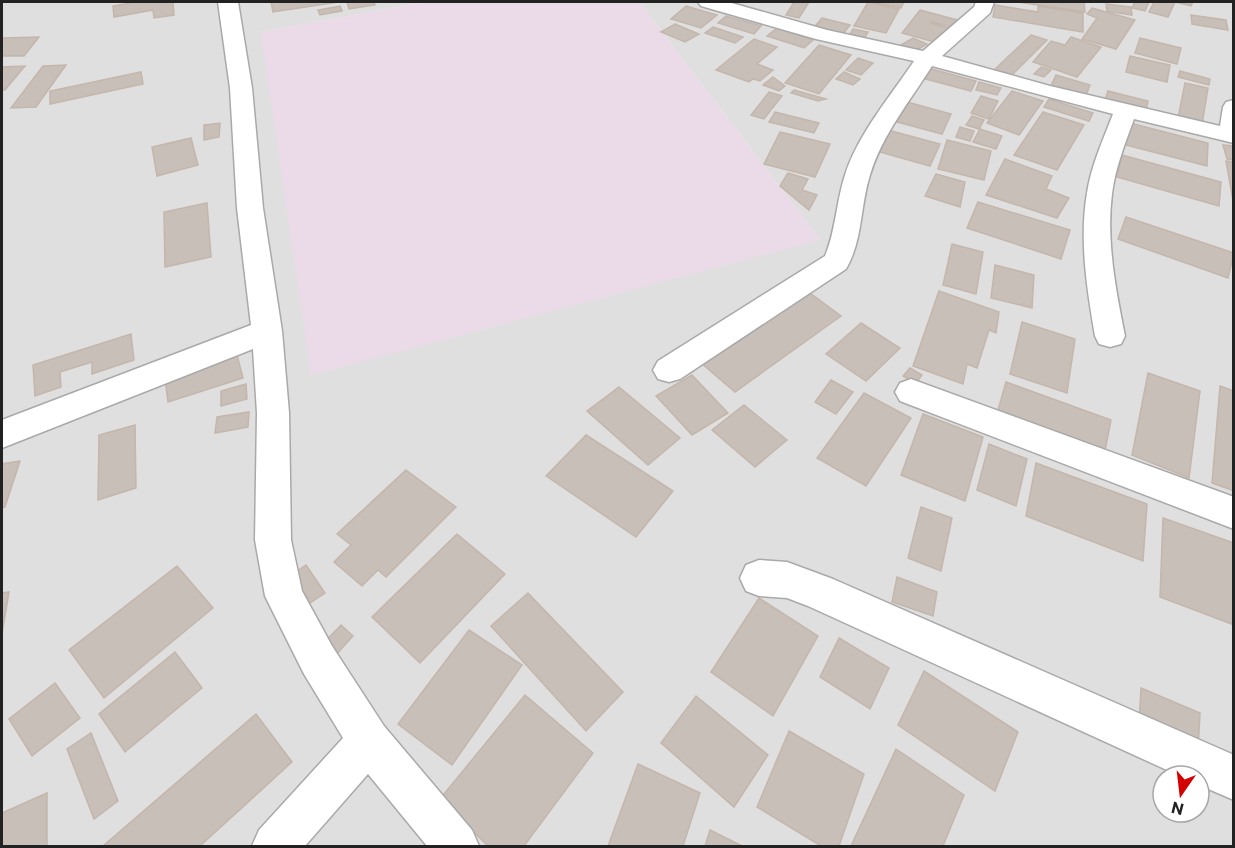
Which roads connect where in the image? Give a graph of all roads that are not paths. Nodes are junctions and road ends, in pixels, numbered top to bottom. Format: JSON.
{"nodes":[{"id":1,"x":228,"y":2,"type":"edge"},
{"id":2,"x":714,"y":2,"type":"edge"},
{"id":3,"x":985,"y":2,"type":"edge"},
{"id":4,"x":927,"y":58,"type":"junction"},
{"id":5,"x":1233,"y":107,"type":"edge"},
{"id":6,"x":1125,"y":111,"type":"junction"},
{"id":7,"x":1232,"y":136,"type":"edge"},
{"id":8,"x":267,"y":331,"type":"junction"},
{"id":9,"x":1110,"y":336,"type":"dead end"},
{"id":10,"x":669,"y":370,"type":"dead end"},
{"id":11,"x":911,"y":392,"type":"dead end"},
{"id":12,"x":2,"y":434,"type":"edge"},
{"id":13,"x":1233,"y":513,"type":"edge"},
{"id":14,"x":759,"y":578,"type":"dead end"},
{"id":15,"x":369,"y":741,"type":"junction"},
{"id":16,"x":1233,"y":778,"type":"edge"},
{"id":17,"x":275,"y":846,"type":"edge"},
{"id":18,"x":456,"y":846,"type":"edge"}],
"edges":[{"from":1,"to":8,"type":"street"},
{"from":2,"to":4,"type":"street"},
{"from":3,"to":4,"type":"street"},
{"from":4,"to":6,"type":"street"},
{"from":4,"to":10,"type":"street"},
{"from":5,"to":7,"type":"street"},
{"from":6,"to":7,"type":"street"},
{"from":6,"to":9,"type":"street"},
{"from":8,"to":12,"type":"street"},
{"from":8,"to":15,"type":"street"},
{"from":11,"to":13,"type":"street"},
{"from":14,"to":16,"type":"street"},
{"from":15,"to":17,"type":"street"},
{"from":15,"to":18,"type":"street"}]}
